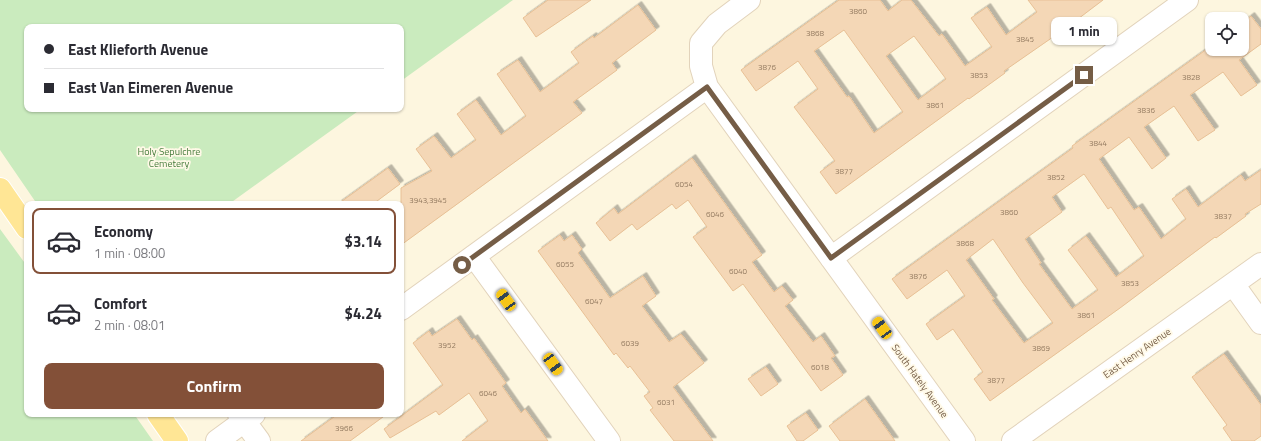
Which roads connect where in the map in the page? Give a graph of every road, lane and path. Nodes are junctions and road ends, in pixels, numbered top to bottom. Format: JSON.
{"nodes":[{"id":1,"x":749,"y":0,"type":"edge"},
{"id":2,"x":1187,"y":0,"type":"edge"},
{"id":3,"x":707,"y":87,"type":"junction"},
{"id":4,"x":0,"y":189,"type":"edge"},
{"id":5,"x":24,"y":224,"type":"edge"},
{"id":6,"x":474,"y":256,"type":"junction"},
{"id":7,"x":831,"y":258,"type":"junction"},
{"id":8,"x":1261,"y":264,"type":"edge"},
{"id":9,"x":1234,"y":284,"type":"junction"},
{"id":10,"x":404,"y":306,"type":"edge"},
{"id":11,"x":1261,"y":322,"type":"edge"},
{"id":12,"x":160,"y":417,"type":"edge"},
{"id":13,"x":245,"y":417,"type":"edge"},
{"id":14,"x":246,"y":417,"type":"edge"},
{"id":15,"x":177,"y":441,"type":"edge"},
{"id":16,"x":217,"y":441,"type":"edge"},
{"id":17,"x":258,"y":441,"type":"edge"},
{"id":18,"x":609,"y":441,"type":"edge"},
{"id":19,"x":964,"y":441,"type":"edge"},
{"id":20,"x":1013,"y":441,"type":"edge"}],
"edges":[{"from":1,"to":3,"type":"street","name":"South Hately Avenue"},
{"from":2,"to":7,"type":"street"},
{"from":3,"to":6,"type":"street"},
{"from":3,"to":7,"type":"street","name":"South Hately Avenue"},
{"from":4,"to":5,"type":"main road"},
{"from":6,"to":10,"type":"street"},
{"from":6,"to":18,"type":"street"},
{"from":7,"to":19,"type":"street","name":"South Hately Avenue"},
{"from":8,"to":9,"type":"street","name":"East Henry Avenue"},
{"from":9,"to":11,"type":"street"},
{"from":9,"to":20,"type":"street","name":"East Henry Avenue"},
{"from":12,"to":15,"type":"main road"},
{"from":13,"to":16,"type":"street"},
{"from":14,"to":17,"type":"street"}]}
